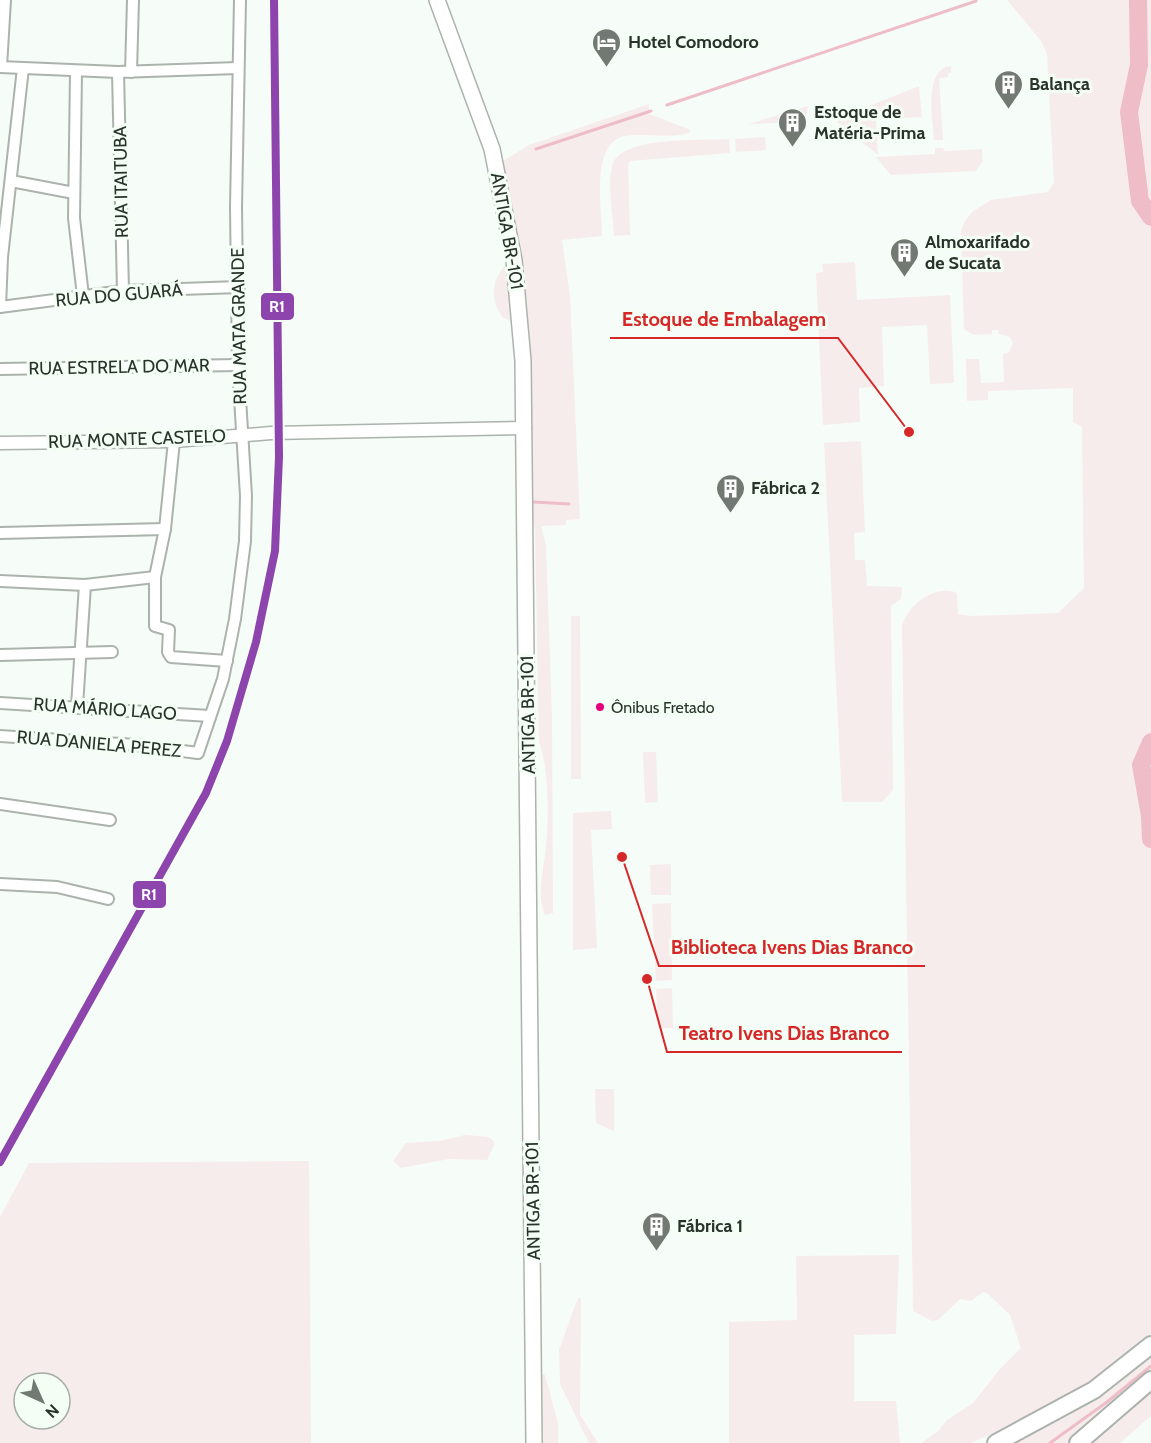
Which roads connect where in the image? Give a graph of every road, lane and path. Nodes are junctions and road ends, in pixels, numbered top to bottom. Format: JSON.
{"nodes":[{"id":1,"x":4,"y":0,"type":"edge"},
{"id":2,"x":133,"y":0,"type":"edge"},
{"id":3,"x":240,"y":0,"type":"edge"},
{"id":4,"x":437,"y":0,"type":"edge"},
{"id":5,"x":1,"y":67,"type":"edge"},
{"id":6,"x":23,"y":68,"type":"junction"},
{"id":7,"x":238,"y":68,"type":"junction"},
{"id":8,"x":76,"y":72,"type":"junction"},
{"id":9,"x":118,"y":72,"type":"junction"},
{"id":10,"x":131,"y":72,"type":"junction"},
{"id":11,"x":11,"y":181,"type":"junction"},
{"id":12,"x":74,"y":193,"type":"junction"},
{"id":13,"x":239,"y":287,"type":"junction"},
{"id":14,"x":123,"y":291,"type":"junction"},
{"id":15,"x":83,"y":296,"type":"junction"},
{"id":16,"x":0,"y":307,"type":"edge"},
{"id":17,"x":238,"y":365,"type":"junction"},
{"id":18,"x":0,"y":369,"type":"edge"},
{"id":19,"x":525,"y":428,"type":"junction"},
{"id":20,"x":241,"y":435,"type":"junction"},
{"id":21,"x":174,"y":441,"type":"junction"},
{"id":22,"x":0,"y":443,"type":"edge"},
{"id":23,"x":165,"y":529,"type":"junction"},
{"id":24,"x":0,"y":533,"type":"edge"},
{"id":25,"x":155,"y":577,"type":"junction"},
{"id":26,"x":0,"y":581,"type":"edge"},
{"id":27,"x":85,"y":585,"type":"junction"},
{"id":28,"x":80,"y":652,"type":"junction"},
{"id":29,"x":112,"y":652,"type":"dead end"},
{"id":30,"x":0,"y":655,"type":"edge"},
{"id":31,"x":226,"y":661,"type":"junction"},
{"id":32,"x":0,"y":703,"type":"edge"},
{"id":33,"x":77,"y":706,"type":"junction"},
{"id":34,"x":210,"y":716,"type":"junction"},
{"id":35,"x":0,"y":736,"type":"edge"},
{"id":36,"x":198,"y":753,"type":"joint"},
{"id":37,"x":0,"y":804,"type":"edge"},
{"id":38,"x":110,"y":820,"type":"dead end"},
{"id":39,"x":0,"y":884,"type":"edge"},
{"id":40,"x":108,"y":898,"type":"dead end"},
{"id":41,"x":1151,"y":1345,"type":"edge"},
{"id":42,"x":1151,"y":1380,"type":"edge"},
{"id":43,"x":534,"y":1443,"type":"edge"},
{"id":44,"x":996,"y":1443,"type":"edge"},
{"id":45,"x":1078,"y":1443,"type":"edge"}],
"edges":[{"from":1,"to":5,"type":"street"},
{"from":2,"to":10,"type":"street"},
{"from":3,"to":7,"type":"street","name":"RUA MATA GRANDE"},
{"from":4,"to":19,"type":"main road","name":"ANTIGA BR-101"},
{"from":5,"to":6,"type":"street"},
{"from":6,"to":8,"type":"street"},
{"from":6,"to":11,"type":"street"},
{"from":7,"to":10,"type":"street"},
{"from":7,"to":13,"type":"street","name":"RUA MATA GRANDE"},
{"from":8,"to":9,"type":"street"},
{"from":8,"to":12,"type":"street"},
{"from":9,"to":10,"type":"street"},
{"from":9,"to":14,"type":"street","name":"RUA ITAITUBA"},
{"from":11,"to":12,"type":"street"},
{"from":11,"to":16,"type":"street"},
{"from":12,"to":15,"type":"street"},
{"from":13,"to":14,"type":"street","name":"RUA DO GUARÁ"},
{"from":13,"to":17,"type":"street","name":"RUA MATA GRANDE"},
{"from":14,"to":15,"type":"street","name":"RUA DO GUARÁ"},
{"from":15,"to":16,"type":"street","name":"RUA DO GUARÁ"},
{"from":17,"to":18,"type":"street","name":"RUA ESTRELA DO MAR"},
{"from":17,"to":20,"type":"street","name":"RUA MATA GRANDE"},
{"from":19,"to":20,"type":"street","name":"RUA MONTE CASTELO"},
{"from":19,"to":43,"type":"main road","name":"ANTIGA BR-101"},
{"from":20,"to":21,"type":"street","name":"RUA MONTE CASTELO"},
{"from":20,"to":31,"type":"street","name":"RUA MATA GRANDE"},
{"from":21,"to":22,"type":"street","name":"RUA MONTE CASTELO"},
{"from":21,"to":23,"type":"street"},
{"from":23,"to":24,"type":"street"},
{"from":23,"to":25,"type":"street"},
{"from":25,"to":27,"type":"street"},
{"from":25,"to":31,"type":"street"},
{"from":26,"to":27,"type":"street"},
{"from":27,"to":28,"type":"street"},
{"from":28,"to":29,"type":"street"},
{"from":28,"to":30,"type":"street"},
{"from":28,"to":33,"type":"street"},
{"from":31,"to":34,"type":"street","name":"RUA MATA GRANDE"},
{"from":32,"to":33,"type":"street","name":"RUA MÁRIO LAGO"},
{"from":33,"to":34,"type":"street","name":"RUA MÁRIO LAGO"},
{"from":34,"to":36,"type":"street","name":"RUA MATA GRANDE"},
{"from":35,"to":36,"type":"street","name":"RUA DANIELA PEREZ"},
{"from":37,"to":38,"type":"street"},
{"from":39,"to":40,"type":"street"},
{"from":41,"to":44,"type":"highway"},
{"from":42,"to":45,"type":"highway"}]}
